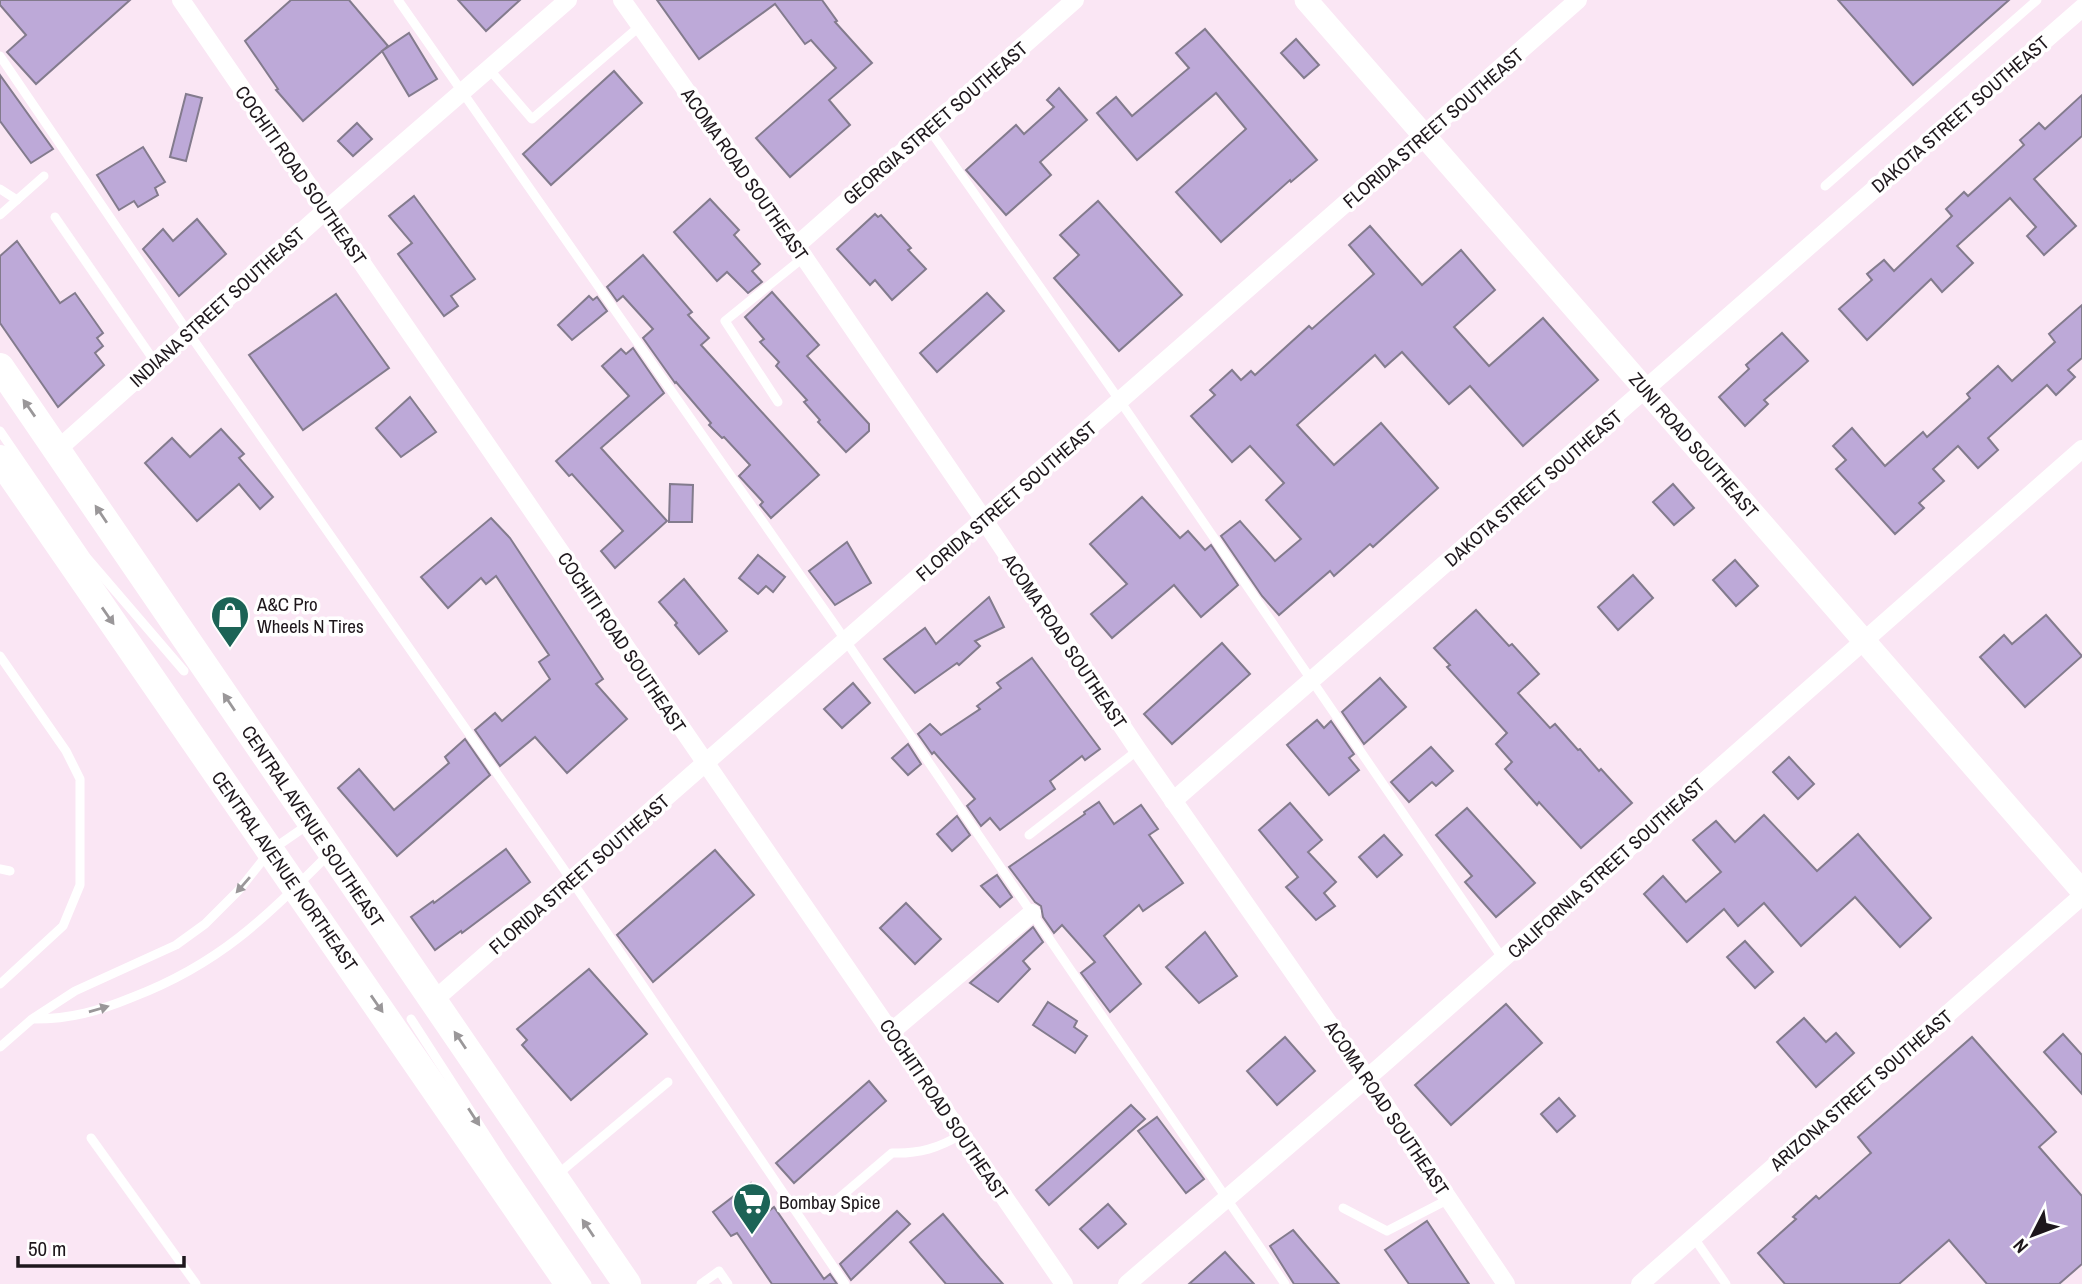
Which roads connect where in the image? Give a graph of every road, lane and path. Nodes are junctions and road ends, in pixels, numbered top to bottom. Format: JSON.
{"nodes":[{"id":1,"x":181,"y":0,"type":"edge"},
{"id":2,"x":398,"y":0,"type":"edge"},
{"id":3,"x":568,"y":0,"type":"edge"},
{"id":4,"x":622,"y":0,"type":"edge"},
{"id":5,"x":1075,"y":0,"type":"edge"},
{"id":6,"x":1306,"y":0,"type":"edge"},
{"id":7,"x":1578,"y":0,"type":"edge"},
{"id":8,"x":2037,"y":0,"type":"edge"},
{"id":9,"x":2082,"y":8,"type":"edge"},
{"id":10,"x":640,"y":26,"type":"junction"},
{"id":11,"x":0,"y":56,"type":"edge"},
{"id":12,"x":489,"y":69,"type":"junction"},
{"id":13,"x":462,"y":93,"type":"junction"},
{"id":14,"x":929,"y":129,"type":"junction"},
{"id":15,"x":1424,"y":135,"type":"junction"},
{"id":16,"x":44,"y":176,"type":"dead end"},
{"id":17,"x":1825,"y":186,"type":"dead end"},
{"id":18,"x":0,"y":189,"type":"edge"},
{"id":19,"x":17,"y":200,"type":"junction"},
{"id":20,"x":326,"y":210,"type":"junction"},
{"id":21,"x":0,"y":215,"type":"edge"},
{"id":22,"x":55,"y":218,"type":"dead end"},
{"id":23,"x":800,"y":252,"type":"junction"},
{"id":24,"x":188,"y":332,"type":"junction"},
{"id":25,"x":155,"y":362,"type":"junction"},
{"id":26,"x":0,"y":367,"type":"edge"},
{"id":27,"x":1645,"y":389,"type":"junction"},
{"id":28,"x":1121,"y":401,"type":"junction"},
{"id":29,"x":778,"y":402,"type":"dead end"},
{"id":30,"x":0,"y":431,"type":"edge"},
{"id":31,"x":2082,"y":449,"type":"edge"},
{"id":32,"x":57,"y":450,"type":"junction"},
{"id":33,"x":0,"y":459,"type":"edge"},
{"id":34,"x":984,"y":520,"type":"junction"},
{"id":35,"x":1863,"y":639,"type":"junction"},
{"id":36,"x":845,"y":641,"type":"junction"},
{"id":37,"x":0,"y":656,"type":"edge"},
{"id":38,"x":184,"y":671,"type":"dead end"},
{"id":39,"x":1313,"y":680,"type":"junction"},
{"id":40,"x":1138,"y":750,"type":"junction"},
{"id":41,"x":706,"y":763,"type":"junction"},
{"id":42,"x":1173,"y":801,"type":"junction"},
{"id":43,"x":311,"y":823,"type":"junction"},
{"id":44,"x":1029,"y":835,"type":"dead end"},
{"id":45,"x":270,"y":851,"type":"junction"},
{"id":46,"x":331,"y":853,"type":"junction"},
{"id":47,"x":572,"y":880,"type":"junction"},
{"id":48,"x":295,"y":888,"type":"junction"},
{"id":49,"x":2082,"y":893,"type":"edge"},
{"id":50,"x":1032,"y":913,"type":"junction"},
{"id":51,"x":1503,"y":959,"type":"junction"},
{"id":52,"x":0,"y":984,"type":"edge"},
{"id":53,"x":433,"y":1001,"type":"junction"},
{"id":54,"x":32,"y":1019,"type":"junction"},
{"id":55,"x":411,"y":1019,"type":"dead end"},
{"id":56,"x":891,"y":1031,"type":"junction"},
{"id":57,"x":0,"y":1047,"type":"edge"},
{"id":58,"x":1367,"y":1077,"type":"junction"},
{"id":59,"x":668,"y":1082,"type":"dead end"},
{"id":60,"x":962,"y":1134,"type":"junction"},
{"id":61,"x":91,"y":1138,"type":"dead end"},
{"id":62,"x":554,"y":1177,"type":"junction"},
{"id":63,"x":1227,"y":1197,"type":"junction"},
{"id":64,"x":1449,"y":1199,"type":"junction"},
{"id":65,"x":1343,"y":1208,"type":"dead end"},
{"id":66,"x":825,"y":1210,"type":"dead end"},
{"id":67,"x":1693,"y":1238,"type":"junction"},
{"id":68,"x":196,"y":1284,"type":"edge"},
{"id":69,"x":569,"y":1284,"type":"edge"},
{"id":70,"x":587,"y":1284,"type":"edge"},
{"id":71,"x":627,"y":1284,"type":"edge"},
{"id":72,"x":701,"y":1284,"type":"edge"},
{"id":73,"x":728,"y":1284,"type":"edge"},
{"id":74,"x":845,"y":1284,"type":"edge"},
{"id":75,"x":1064,"y":1284,"type":"edge"},
{"id":76,"x":1127,"y":1284,"type":"edge"},
{"id":77,"x":1285,"y":1284,"type":"edge"},
{"id":78,"x":1506,"y":1284,"type":"edge"},
{"id":79,"x":1640,"y":1284,"type":"edge"},
{"id":80,"x":1726,"y":1284,"type":"edge"}],
"edges":[{"from":1,"to":20,"type":"street","name":"COCHITI ROAD SOUTHEAST"},
{"from":2,"to":13,"type":"lane"},
{"from":3,"to":12,"type":"street","name":"INDIANA STREET SOUTHEAST"},
{"from":4,"to":10,"type":"street","name":"ACOMA ROAD SOUTHEAST"},
{"from":5,"to":14,"type":"street","name":"GEORGIA STREET SOUTHEAST"},
{"from":6,"to":15,"type":"street","name":"ZUNI ROAD SOUTHEAST"},
{"from":7,"to":15,"type":"street","name":"FLORIDA STREET SOUTHEAST"},
{"from":8,"to":17,"type":"lane"},
{"from":9,"to":27,"type":"street","name":"DAKOTA STREET SOUTHEAST"},
{"from":10,"to":12,"type":"lane"},
{"from":10,"to":23,"type":"street","name":"ACOMA ROAD SOUTHEAST"},
{"from":11,"to":24,"type":"lane"},
{"from":12,"to":13,"type":"street","name":"INDIANA STREET SOUTHEAST"},
{"from":13,"to":20,"type":"street","name":"INDIANA STREET SOUTHEAST"},
{"from":13,"to":36,"type":"lane"},
{"from":14,"to":23,"type":"street","name":"GEORGIA STREET SOUTHEAST"},
{"from":14,"to":28,"type":"lane"},
{"from":15,"to":27,"type":"street","name":"ZUNI ROAD SOUTHEAST"},
{"from":15,"to":28,"type":"street","name":"FLORIDA STREET SOUTHEAST"},
{"from":16,"to":19,"type":"lane"},
{"from":18,"to":19,"type":"lane"},
{"from":19,"to":21,"type":"lane"},
{"from":20,"to":24,"type":"street","name":"INDIANA STREET SOUTHEAST"},
{"from":20,"to":41,"type":"street","name":"COCHITI ROAD SOUTHEAST"},
{"from":22,"to":25,"type":"lane"},
{"from":23,"to":29,"type":"lane"},
{"from":23,"to":34,"type":"street","name":"ACOMA ROAD SOUTHEAST"},
{"from":24,"to":25,"type":"street","name":"INDIANA STREET SOUTHEAST"},
{"from":24,"to":47,"type":"lane"},
{"from":25,"to":32,"type":"street","name":"INDIANA STREET SOUTHEAST"},
{"from":32,"to":26,"type":"main road","name":"CENTRAL AVENUE SOUTHEAST","one_way":true},
{"from":27,"to":35,"type":"street","name":"ZUNI ROAD SOUTHEAST"},
{"from":27,"to":39,"type":"street","name":"DAKOTA STREET SOUTHEAST"},
{"from":28,"to":34,"type":"street","name":"FLORIDA STREET SOUTHEAST"},
{"from":28,"to":39,"type":"lane"},
{"from":30,"to":38,"type":"lane"},
{"from":31,"to":35,"type":"street","name":"CALIFORNIA STREET SOUTHEAST"},
{"from":43,"to":32,"type":"main road","name":"CENTRAL AVENUE SOUTHEAST","one_way":true},
{"from":33,"to":45,"type":"main road","name":"CENTRAL AVENUE NORTHEAST","one_way":true},
{"from":34,"to":36,"type":"street","name":"FLORIDA STREET SOUTHEAST"},
{"from":34,"to":40,"type":"street","name":"ACOMA ROAD SOUTHEAST"},
{"from":35,"to":49,"type":"street","name":"ZUNI ROAD SOUTHEAST"},
{"from":35,"to":51,"type":"street","name":"CALIFORNIA STREET SOUTHEAST"},
{"from":36,"to":41,"type":"street","name":"FLORIDA STREET SOUTHEAST"},
{"from":36,"to":50,"type":"lane"},
{"from":37,"to":52,"type":"lane"},
{"from":39,"to":42,"type":"street","name":"DAKOTA STREET SOUTHEAST"},
{"from":39,"to":51,"type":"lane"},
{"from":40,"to":42,"type":"street","name":"ACOMA ROAD SOUTHEAST"},
{"from":40,"to":44,"type":"lane"},
{"from":41,"to":47,"type":"street","name":"FLORIDA STREET SOUTHEAST"},
{"from":41,"to":56,"type":"street","name":"COCHITI ROAD SOUTHEAST"},
{"from":42,"to":58,"type":"street","name":"ACOMA ROAD SOUTHEAST"},
{"from":43,"to":45,"type":"lane"},
{"from":43,"to":46,"type":"main road","name":"CENTRAL AVENUE SOUTHEAST"},
{"from":45,"to":48,"type":"main road","name":"CENTRAL AVENUE NORTHEAST"},
{"from":45,"to":54,"type":"lane","one_way":true},
{"from":46,"to":48,"type":"lane"},
{"from":46,"to":53,"type":"main road","name":"CENTRAL AVENUE SOUTHEAST"},
{"from":47,"to":53,"type":"street","name":"FLORIDA STREET SOUTHEAST"},
{"from":47,"to":74,"type":"lane"},
{"from":54,"to":48,"type":"lane","one_way":true},
{"from":48,"to":69,"type":"main road","name":"CENTRAL AVENUE NORTHEAST","one_way":true},
{"from":49,"to":67,"type":"street","name":"ARIZONA STREET SOUTHEAST"},
{"from":50,"to":56,"type":"street"},
{"from":50,"to":63,"type":"lane"},
{"from":51,"to":58,"type":"street","name":"CALIFORNIA STREET SOUTHEAST"},
{"from":62,"to":53,"type":"main road","name":"CENTRAL AVENUE SOUTHEAST","one_way":true},
{"from":54,"to":57,"type":"lane"},
{"from":55,"to":70,"type":"lane","one_way":true},
{"from":56,"to":60,"type":"street","name":"COCHITI ROAD SOUTHEAST"},
{"from":58,"to":63,"type":"street","name":"CALIFORNIA STREET SOUTHEAST"},
{"from":58,"to":64,"type":"street","name":"ACOMA ROAD SOUTHEAST"},
{"from":59,"to":62,"type":"lane"},
{"from":60,"to":66,"type":"lane"},
{"from":60,"to":75,"type":"street","name":"COCHITI ROAD SOUTHEAST"},
{"from":61,"to":68,"type":"lane"},
{"from":71,"to":62,"type":"main road","name":"CENTRAL AVENUE SOUTHEAST","one_way":true},
{"from":63,"to":76,"type":"street","name":"CALIFORNIA STREET SOUTHEAST"},
{"from":63,"to":77,"type":"lane"},
{"from":64,"to":65,"type":"lane"},
{"from":64,"to":78,"type":"street","name":"ACOMA ROAD SOUTHEAST"},
{"from":67,"to":79,"type":"street","name":"ARIZONA STREET SOUTHEAST"},
{"from":67,"to":80,"type":"lane"},
{"from":72,"to":73,"type":"lane"}]}
